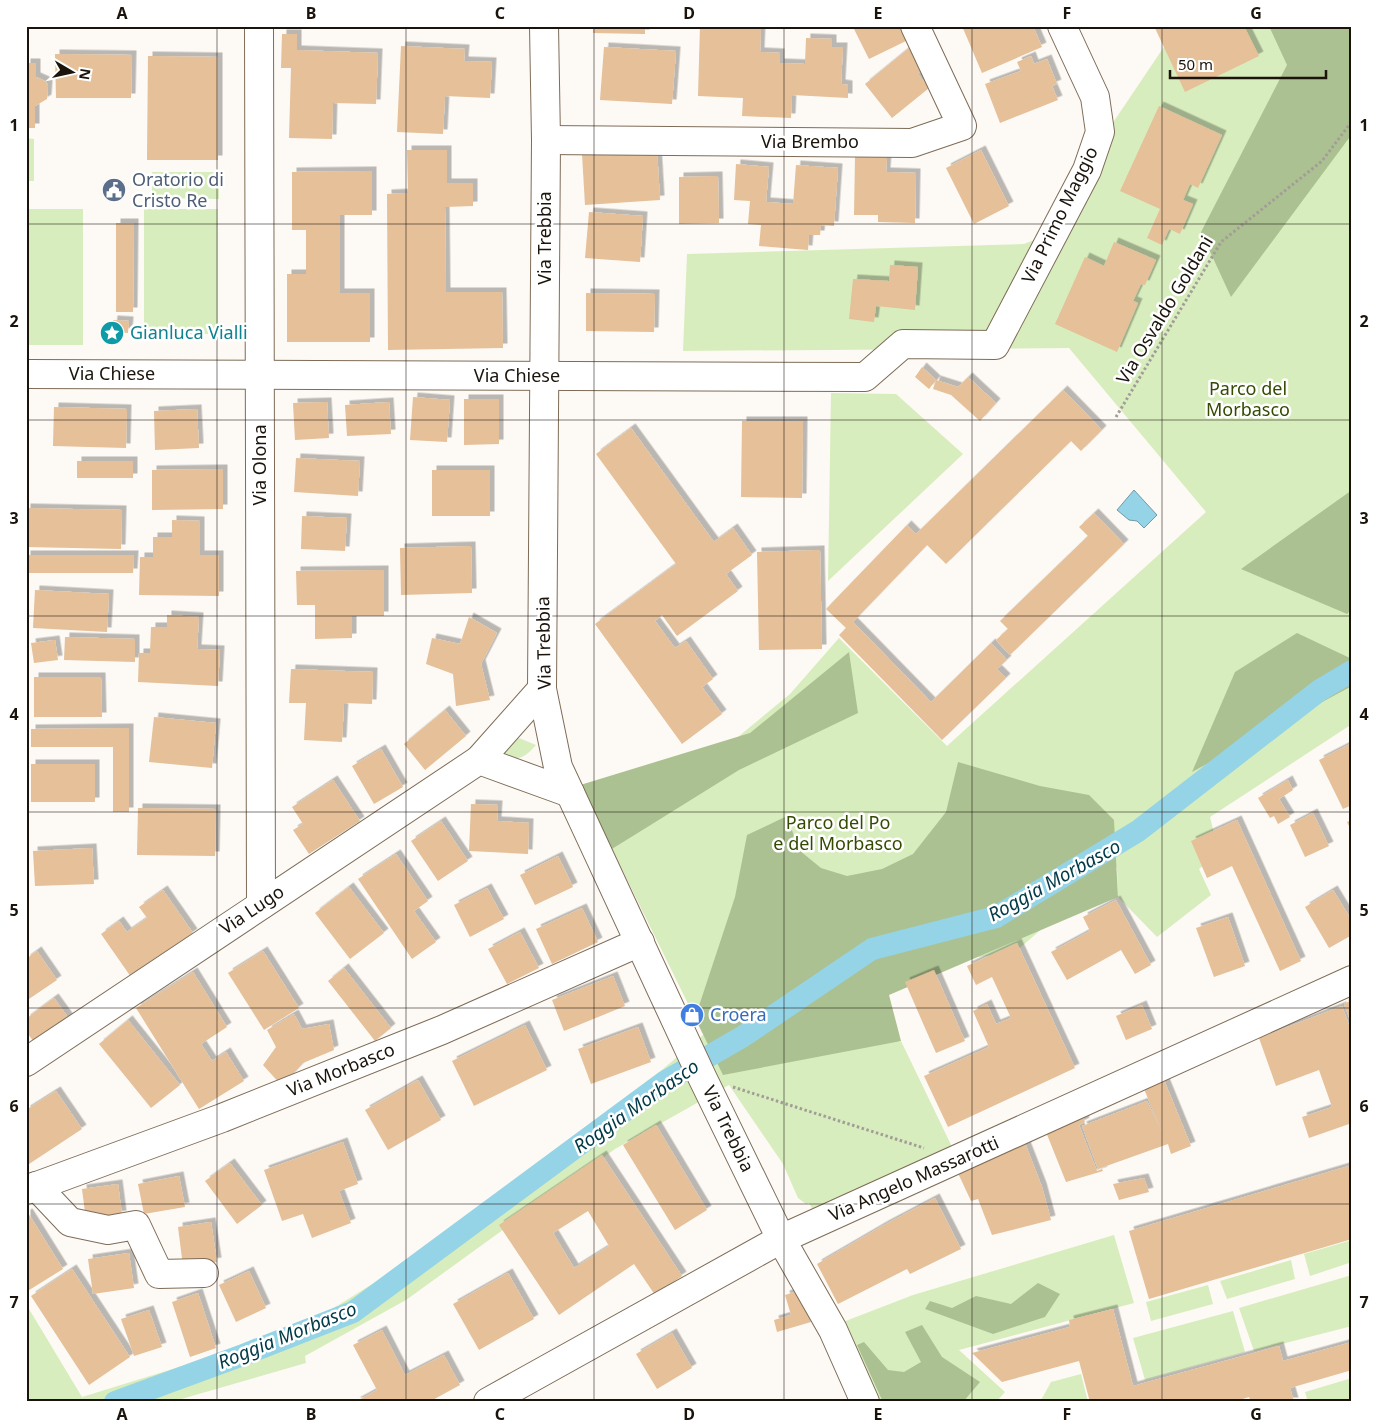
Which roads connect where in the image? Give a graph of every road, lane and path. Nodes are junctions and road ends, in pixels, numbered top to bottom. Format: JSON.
{"nodes":[{"id":1,"x":259,"y":26,"type":"edge"},
{"id":2,"x":544,"y":26,"type":"edge"},
{"id":3,"x":915,"y":26,"type":"edge"},
{"id":4,"x":1062,"y":26,"type":"edge"},
{"id":5,"x":1352,"y":121,"type":"edge"},
{"id":6,"x":546,"y":140,"type":"junction"},
{"id":7,"x":995,"y":345,"type":"joint"},
{"id":8,"x":26,"y":374,"type":"edge"},
{"id":9,"x":260,"y":375,"type":"junction"},
{"id":10,"x":544,"y":376,"type":"junction"},
{"id":11,"x":1116,"y":417,"type":"dead end"},
{"id":12,"x":542,"y":689,"type":"junction"},
{"id":13,"x":479,"y":760,"type":"junction"},
{"id":14,"x":570,"y":793,"type":"junction"},
{"id":15,"x":261,"y":905,"type":"junction"},
{"id":16,"x":640,"y":942,"type":"junction"},
{"id":17,"x":1352,"y":980,"type":"edge"},
{"id":18,"x":26,"y":1062,"type":"edge"},
{"id":19,"x":702,"y":1077,"type":"junction"},
{"id":20,"x":958,"y":1158,"type":"junction"},
{"id":21,"x":31,"y":1188,"type":"edge"},
{"id":22,"x":781,"y":1239,"type":"junction"},
{"id":23,"x":204,"y":1273,"type":"dead end"},
{"id":24,"x":488,"y":1402,"type":"edge"},
{"id":25,"x":865,"y":1402,"type":"edge"}],
"edges":[{"from":1,"to":9,"type":"street","name":"Via Olona"},
{"from":2,"to":6,"type":"street","name":"Via Trebbia"},
{"from":3,"to":6,"type":"street","name":"Via Brembo"},
{"from":4,"to":7,"type":"street","name":"Via Primo Maggio"},
{"from":5,"to":11,"type":"path","name":"Via Osvaldo Goldani"},
{"from":6,"to":10,"type":"street","name":"Via Trebbia"},
{"from":7,"to":10,"type":"street","name":"Via Chiese"},
{"from":8,"to":9,"type":"street","name":"Via Chiese"},
{"from":9,"to":10,"type":"street","name":"Via Chiese"},
{"from":9,"to":15,"type":"street","name":"Via Olona"},
{"from":10,"to":12,"type":"street","name":"Via Trebbia"},
{"from":12,"to":13,"type":"street","name":"Via Lugo"},
{"from":12,"to":14,"type":"street","name":"Via Trebbia"},
{"from":13,"to":14,"type":"street"},
{"from":13,"to":15,"type":"street","name":"Via Lugo"},
{"from":14,"to":16,"type":"street","name":"Via Trebbia"},
{"from":15,"to":18,"type":"street","name":"Via Lugo"},
{"from":16,"to":19,"type":"street","name":"Via Trebbia"},
{"from":16,"to":21,"type":"street","name":"Via Morbasco"},
{"from":17,"to":20,"type":"street","name":"Via Angelo Massarotti"},
{"from":19,"to":20,"type":"path"},
{"from":19,"to":22,"type":"street","name":"Via Trebbia"},
{"from":20,"to":22,"type":"street","name":"Via Angelo Massarotti"},
{"from":21,"to":23,"type":"street","name":"Via Morbasco"},
{"from":22,"to":24,"type":"street","name":"Via Angelo Massarotti"},
{"from":22,"to":25,"type":"street","name":"Via Trebbia"}]}
